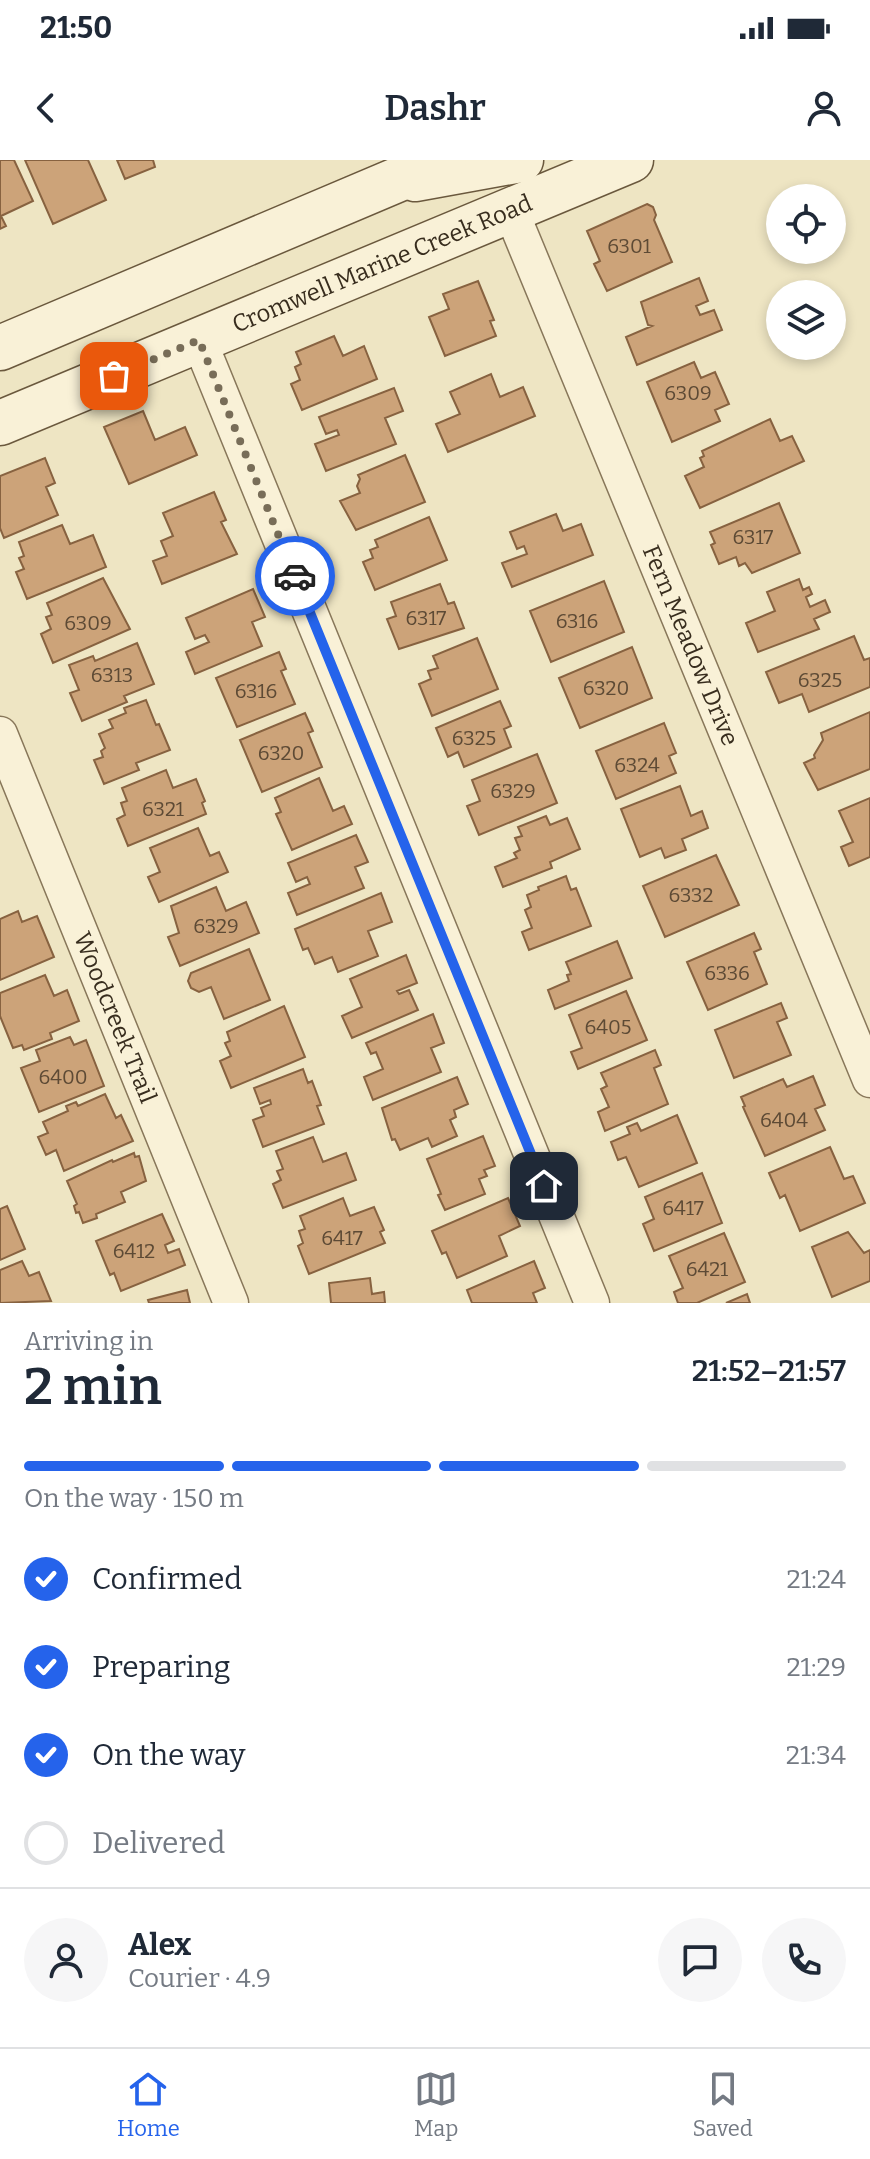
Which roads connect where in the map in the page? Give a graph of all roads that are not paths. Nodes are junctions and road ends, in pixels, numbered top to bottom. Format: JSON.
{"nodes":[{"id":1,"x":444,"y":160,"type":"edge"},
{"id":2,"x":521,"y":160,"type":"edge"},
{"id":3,"x":631,"y":160,"type":"edge"},
{"id":4,"x":389,"y":184,"type":"junction"},
{"id":5,"x":511,"y":211,"type":"junction"},
{"id":6,"x":199,"y":340,"type":"junction"},
{"id":7,"x":0,"y":348,"type":"edge"},
{"id":8,"x":0,"y":423,"type":"edge"},
{"id":9,"x":0,"y":734,"type":"edge"},
{"id":10,"x":870,"y":1080,"type":"edge"},
{"id":11,"x":231,"y":1303,"type":"edge"},
{"id":12,"x":592,"y":1303,"type":"edge"}],
"edges":[{"from":1,"to":4,"type":"main road","name":"Cromwell Marine Creek Road"},
{"from":2,"to":4,"type":"main road","name":"Cromwell Marine Creek Road"},
{"from":3,"to":5,"type":"main road","name":"Cromwell Marine Creek Road"},
{"from":4,"to":7,"type":"main road","name":"Cromwell Marine Creek Road"},
{"from":5,"to":6,"type":"main road","name":"Cromwell Marine Creek Road"},
{"from":5,"to":10,"type":"street","name":"Fern Meadow Drive"},
{"from":6,"to":8,"type":"main road","name":"Cromwell Marine Creek Road"},
{"from":6,"to":12,"type":"street"},
{"from":9,"to":11,"type":"street","name":"Woodcreek Trail"}]}
